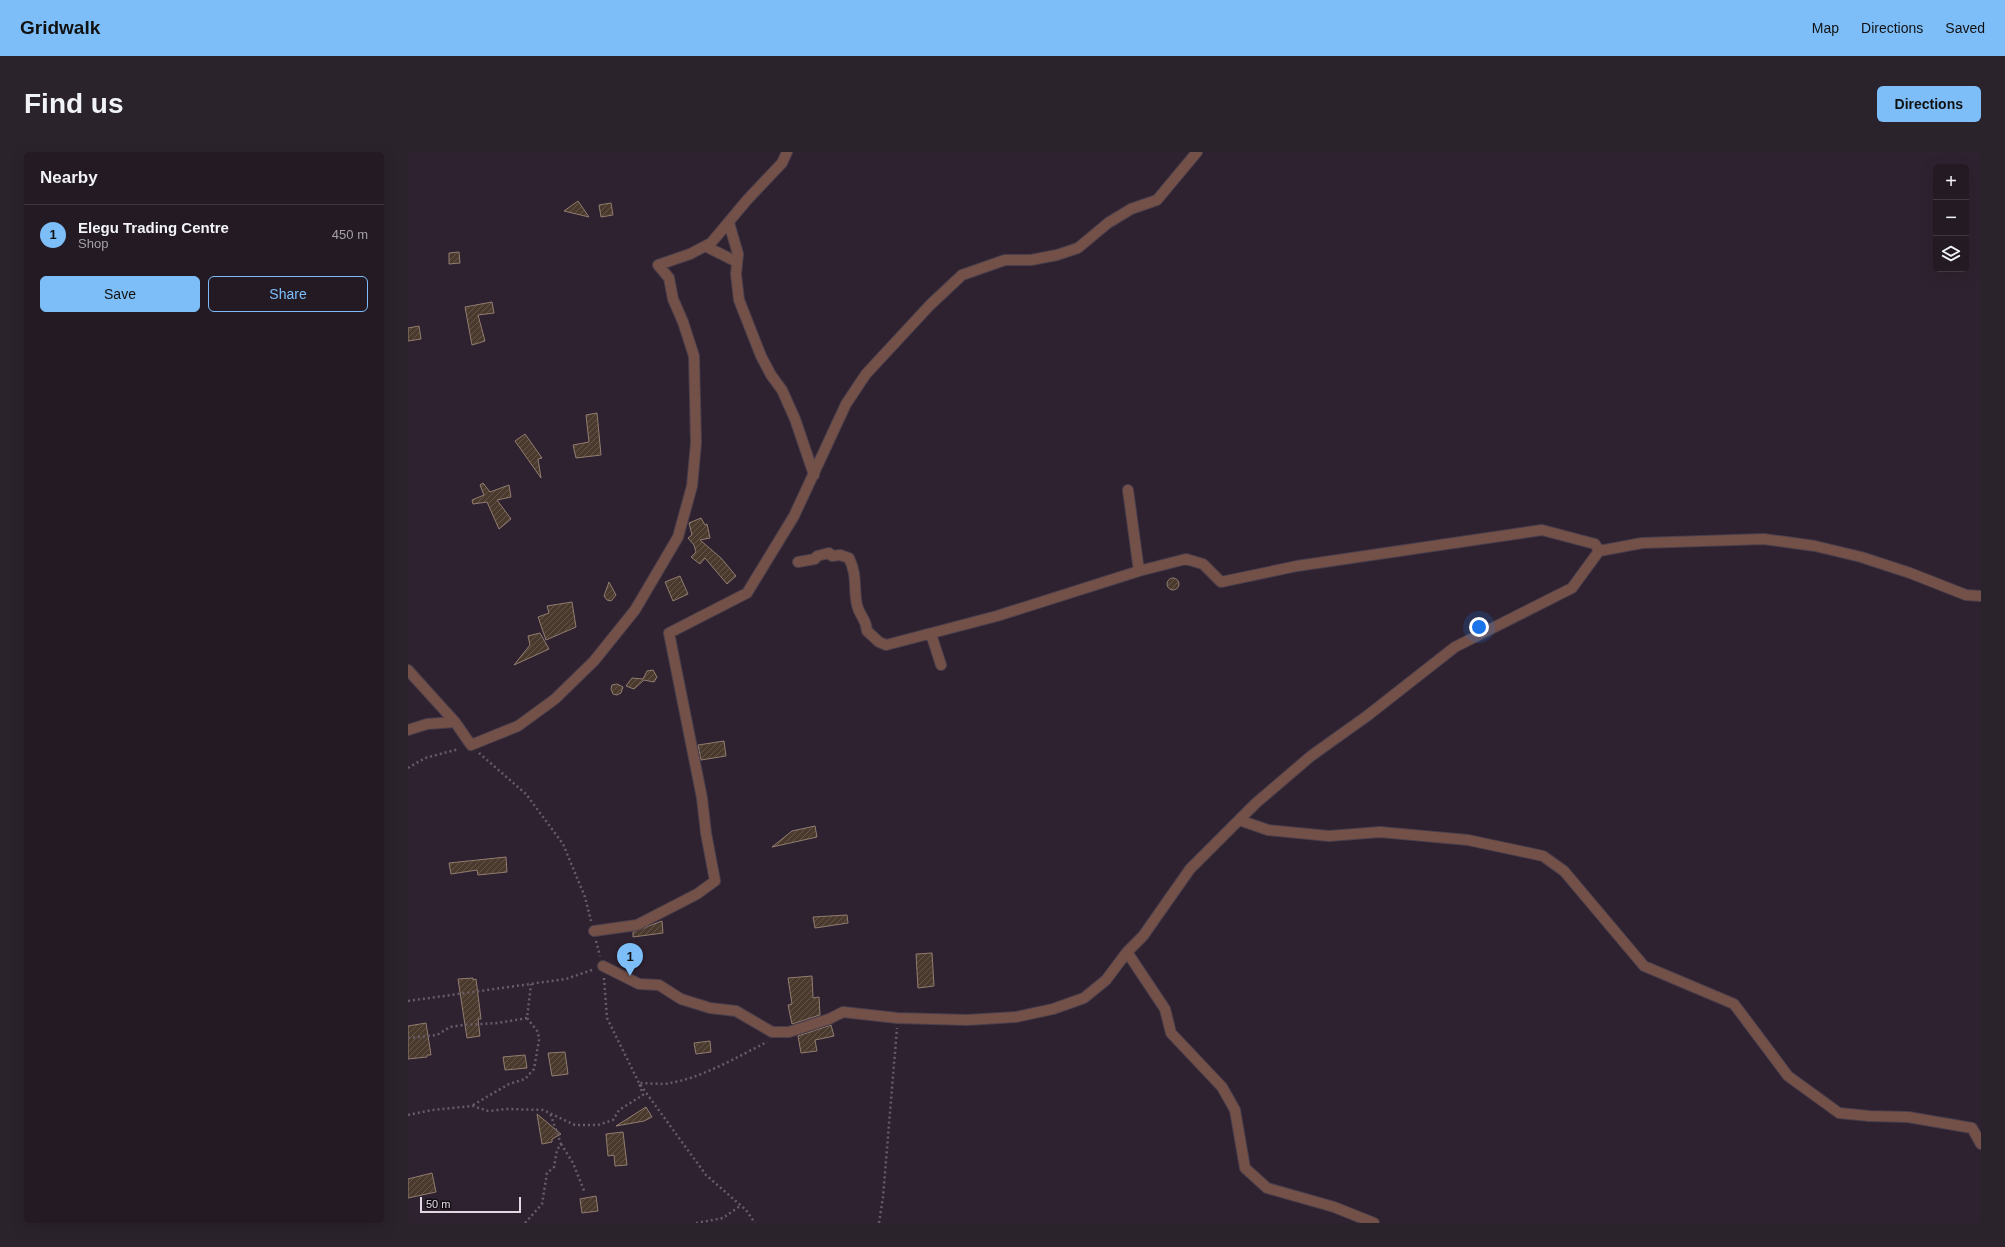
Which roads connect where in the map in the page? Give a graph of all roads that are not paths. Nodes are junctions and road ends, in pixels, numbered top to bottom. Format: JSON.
{"nodes":[{"id":1,"x":787,"y":152,"type":"edge"},
{"id":2,"x":1197,"y":152,"type":"edge"},
{"id":3,"x":729,"y":223,"type":"junction"},
{"id":4,"x":705,"y":246,"type":"junction"},
{"id":5,"x":737,"y":262,"type":"junction"},
{"id":6,"x":814,"y":475,"type":"junction"},
{"id":7,"x":1128,"y":490,"type":"dead end"},
{"id":8,"x":1599,"y":551,"type":"junction"},
{"id":9,"x":798,"y":562,"type":"dead end"},
{"id":10,"x":1139,"y":571,"type":"junction"},
{"id":11,"x":1981,"y":596,"type":"edge"},
{"id":12,"x":931,"y":634,"type":"junction"},
{"id":13,"x":941,"y":665,"type":"dead end"},
{"id":14,"x":408,"y":670,"type":"edge"},
{"id":15,"x":455,"y":722,"type":"junction"},
{"id":16,"x":408,"y":730,"type":"edge"},
{"id":17,"x":1239,"y":820,"type":"junction"},
{"id":18,"x":594,"y":931,"type":"dead end"},
{"id":19,"x":1127,"y":952,"type":"junction"},
{"id":20,"x":603,"y":966,"type":"road end"},
{"id":21,"x":1981,"y":1144,"type":"edge"},
{"id":22,"x":1374,"y":1223,"type":"edge"}],
"edges":[{"from":1,"to":3,"type":"street"},
{"from":2,"to":6,"type":"street"},
{"from":3,"to":4,"type":"street"},
{"from":3,"to":5,"type":"street"},
{"from":4,"to":5,"type":"street"},
{"from":4,"to":15,"type":"street"},
{"from":5,"to":6,"type":"street"},
{"from":6,"to":18,"type":"street"},
{"from":7,"to":10,"type":"street"},
{"from":8,"to":10,"type":"street"},
{"from":8,"to":11,"type":"street"},
{"from":8,"to":17,"type":"street"},
{"from":9,"to":12,"type":"street"},
{"from":10,"to":12,"type":"street"},
{"from":12,"to":13,"type":"street"},
{"from":14,"to":15,"type":"street"},
{"from":15,"to":16,"type":"street"},
{"from":17,"to":19,"type":"street"},
{"from":17,"to":21,"type":"street"},
{"from":19,"to":20,"type":"street"},
{"from":19,"to":22,"type":"street"}]}
